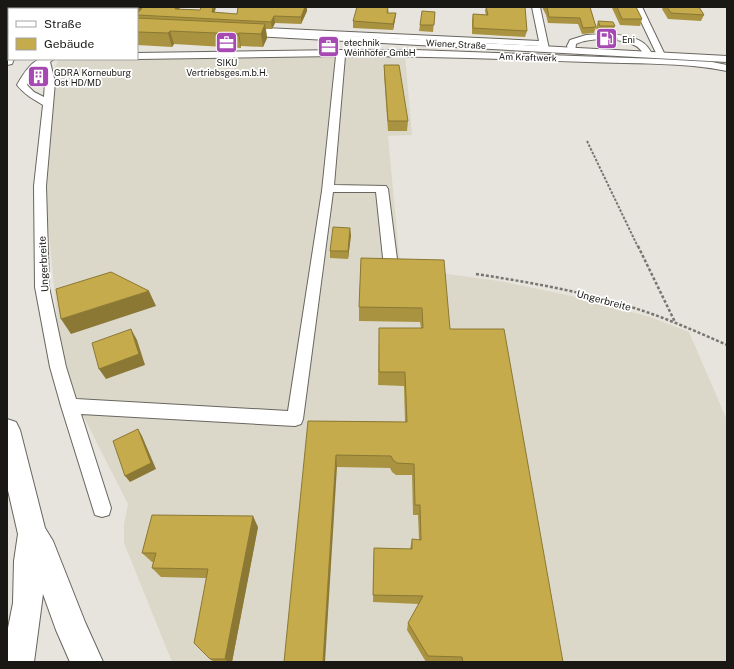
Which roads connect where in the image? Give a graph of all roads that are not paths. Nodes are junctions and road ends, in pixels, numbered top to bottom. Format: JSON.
{"nodes":[{"id":1,"x":536,"y":7,"type":"edge"},
{"id":2,"x":639,"y":9,"type":"edge"},
{"id":3,"x":230,"y":30,"type":"edge"},
{"id":4,"x":544,"y":47,"type":"junction"},
{"id":5,"x":660,"y":51,"type":"junction"},
{"id":6,"x":341,"y":53,"type":"junction"},
{"id":7,"x":138,"y":56,"type":"edge"},
{"id":8,"x":727,"y":59,"type":"edge"},
{"id":9,"x":46,"y":60,"type":"edge"},
{"id":10,"x":47,"y":60,"type":"edge"},
{"id":11,"x":727,"y":68,"type":"edge"},
{"id":12,"x":49,"y":104,"type":"junction"},
{"id":13,"x":328,"y":188,"type":"junction"},
{"id":14,"x":391,"y":268,"type":"edge"},
{"id":15,"x":69,"y":406,"type":"junction"},
{"id":16,"x":9,"y":438,"type":"edge"},
{"id":17,"x":102,"y":508,"type":"dead end"},
{"id":18,"x":32,"y":534,"type":"junction"},
{"id":19,"x":18,"y":662,"type":"edge"},
{"id":20,"x":87,"y":662,"type":"edge"}],
"edges":[{"from":1,"to":4,"type":"street"},
{"from":2,"to":5,"type":"street"},
{"from":3,"to":4,"type":"main road","name":"Wiener Straße"},
{"from":4,"to":5,"type":"main road","name":"Wiener Straße"},
{"from":5,"to":8,"type":"main road","name":"Wiener Straße"},
{"from":6,"to":7,"type":"street","name":"Am Kraftwerk"},
{"from":6,"to":11,"type":"street","name":"Am Kraftwerk"},
{"from":6,"to":13,"type":"street"},
{"from":9,"to":12,"type":"street"},
{"from":10,"to":12,"type":"street","name":"Ungerbreite"},
{"from":12,"to":15,"type":"street","name":"Ungerbreite"},
{"from":13,"to":14,"type":"street"},
{"from":13,"to":15,"type":"street"},
{"from":15,"to":17,"type":"street","name":"Ungerbreite"},
{"from":16,"to":18,"type":"highway"},
{"from":18,"to":19,"type":"highway"},
{"from":18,"to":20,"type":"highway"}]}
